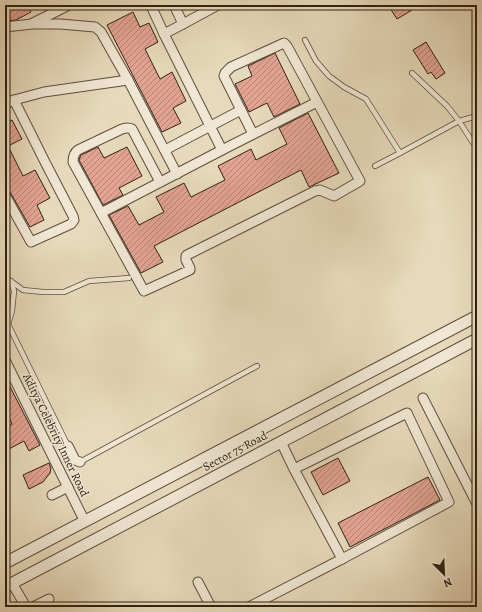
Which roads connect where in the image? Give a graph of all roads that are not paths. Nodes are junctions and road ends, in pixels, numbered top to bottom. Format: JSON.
{"nodes":[{"id":1,"x":69,"y":5,"type":"edge"},
{"id":2,"x":174,"y":5,"type":"edge"},
{"id":3,"x":218,"y":5,"type":"edge"},
{"id":4,"x":152,"y":8,"type":"dead end"},
{"id":5,"x":32,"y":24,"type":"junction"},
{"id":6,"x":183,"y":24,"type":"junction"},
{"id":7,"x":5,"y":27,"type":"edge"},
{"id":8,"x":164,"y":34,"type":"junction"},
{"id":9,"x":305,"y":40,"type":"dead end"},
{"id":10,"x":412,"y":74,"type":"dead end"},
{"id":11,"x":128,"y":80,"type":"junction"},
{"id":12,"x":14,"y":100,"type":"junction"},
{"id":13,"x":317,"y":102,"type":"junction"},
{"id":14,"x":5,"y":104,"type":"edge"},
{"id":15,"x":241,"y":110,"type":"junction"},
{"id":16,"x":477,"y":116,"type":"edge"},
{"id":17,"x":459,"y":122,"type":"junction"},
{"id":18,"x":210,"y":126,"type":"junction"},
{"id":19,"x":254,"y":134,"type":"junction"},
{"id":20,"x":165,"y":150,"type":"junction"},
{"id":21,"x":222,"y":150,"type":"junction"},
{"id":22,"x":477,"y":150,"type":"edge"},
{"id":23,"x":400,"y":153,"type":"junction"},
{"id":24,"x":375,"y":166,"type":"dead end"},
{"id":25,"x":177,"y":174,"type":"junction"},
{"id":26,"x":160,"y":182,"type":"junction"},
{"id":27,"x":5,"y":195,"type":"edge"},
{"id":28,"x":101,"y":213,"type":"junction"},
{"id":29,"x":5,"y":277,"type":"edge"},
{"id":30,"x":129,"y":278,"type":"dead end"},
{"id":31,"x":11,"y":281,"type":"junction"},
{"id":32,"x":477,"y":316,"type":"edge"},
{"id":33,"x":477,"y":339,"type":"edge"},
{"id":34,"x":5,"y":360,"type":"edge"},
{"id":35,"x":257,"y":366,"type":"dead end"},
{"id":36,"x":422,"y":398,"type":"dead end"},
{"id":37,"x":282,"y":442,"type":"junction"},
{"id":38,"x":68,"y":446,"type":"joint"},
{"id":39,"x":80,"y":462,"type":"joint"},
{"id":40,"x":294,"y":469,"type":"junction"},
{"id":41,"x":68,"y":487,"type":"junction"},
{"id":42,"x":52,"y":495,"type":"dead end"},
{"id":43,"x":477,"y":504,"type":"edge"},
{"id":44,"x":85,"y":522,"type":"junction"},
{"id":45,"x":342,"y":560,"type":"junction"},
{"id":46,"x":5,"y":564,"type":"edge"},
{"id":47,"x":198,"y":582,"type":"dead end"},
{"id":48,"x":9,"y":585,"type":"edge"},
{"id":49,"x":49,"y":599,"type":"dead end"},
{"id":50,"x":26,"y":607,"type":"edge"},
{"id":51,"x":33,"y":607,"type":"edge"},
{"id":52,"x":210,"y":607,"type":"edge"},
{"id":53,"x":249,"y":607,"type":"edge"}],
"edges":[{"from":1,"to":5,"type":"street"},
{"from":2,"to":6,"type":"street"},
{"from":3,"to":6,"type":"street"},
{"from":4,"to":8,"type":"street"},
{"from":5,"to":7,"type":"street"},
{"from":5,"to":11,"type":"street"},
{"from":6,"to":8,"type":"street"},
{"from":8,"to":18,"type":"street"},
{"from":9,"to":23,"type":"lane"},
{"from":10,"to":17,"type":"lane"},
{"from":11,"to":12,"type":"street"},
{"from":11,"to":20,"type":"street"},
{"from":12,"to":14,"type":"street"},
{"from":12,"to":27,"type":"street"},
{"from":13,"to":15,"type":"street"},
{"from":13,"to":19,"type":"street"},
{"from":13,"to":28,"type":"street"},
{"from":15,"to":18,"type":"street"},
{"from":15,"to":19,"type":"street"},
{"from":16,"to":17,"type":"lane"},
{"from":17,"to":22,"type":"lane"},
{"from":17,"to":23,"type":"lane"},
{"from":18,"to":20,"type":"street"},
{"from":18,"to":21,"type":"street"},
{"from":19,"to":21,"type":"street"},
{"from":20,"to":25,"type":"street"},
{"from":21,"to":25,"type":"street"},
{"from":23,"to":24,"type":"lane"},
{"from":25,"to":26,"type":"street"},
{"from":26,"to":28,"type":"street"},
{"from":26,"to":28,"type":"street"},
{"from":29,"to":31,"type":"lane"},
{"from":30,"to":31,"type":"lane"},
{"from":31,"to":38,"type":"lane"},
{"from":32,"to":44,"type":"street","name":"Sector 75 Road"},
{"from":33,"to":37,"type":"street","name":"Sector 75 Road"},
{"from":34,"to":41,"type":"street","name":"Aditya Celebrity Inner Road"},
{"from":35,"to":39,"type":"lane"},
{"from":36,"to":43,"type":"street"},
{"from":37,"to":40,"type":"street"},
{"from":37,"to":48,"type":"street","name":"Sector 75 Road"},
{"from":38,"to":39,"type":"street"},
{"from":40,"to":45,"type":"street"},
{"from":40,"to":45,"type":"street"},
{"from":41,"to":42,"type":"street"},
{"from":41,"to":44,"type":"street","name":"Aditya Celebrity Inner Road"},
{"from":44,"to":46,"type":"street","name":"Sector 75 Road"},
{"from":45,"to":53,"type":"street"},
{"from":47,"to":52,"type":"street"},
{"from":48,"to":50,"type":"street"},
{"from":49,"to":51,"type":"street"}]}
